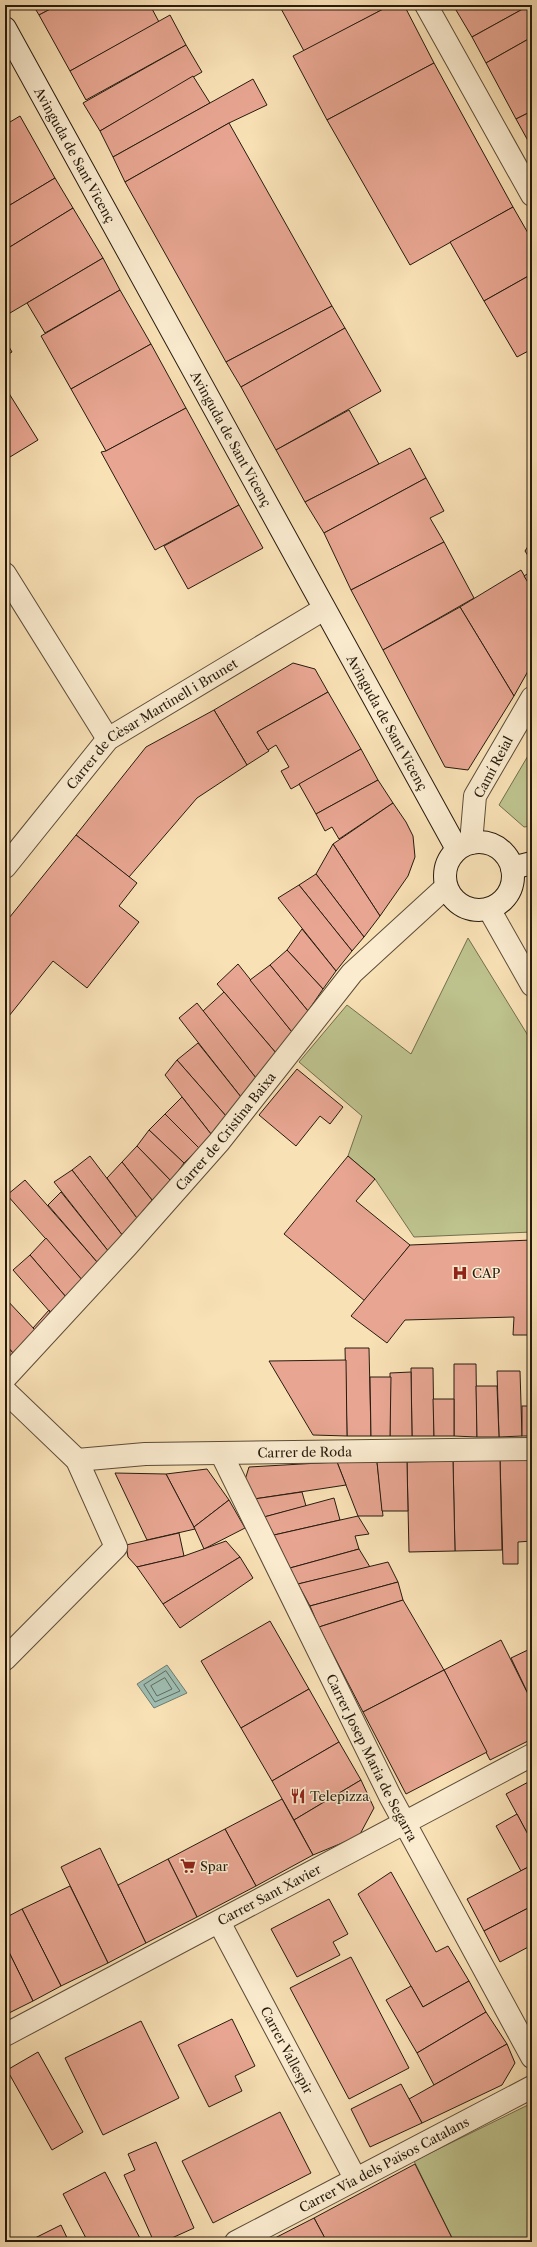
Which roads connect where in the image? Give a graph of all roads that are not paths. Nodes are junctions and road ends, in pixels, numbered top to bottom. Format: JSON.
{"nodes":[{"id":1,"x":426,"y":5,"type":"edge"},
{"id":2,"x":5,"y":28,"type":"edge"},
{"id":3,"x":532,"y":195,"type":"edge"},
{"id":4,"x":5,"y":574,"type":"edge"},
{"id":5,"x":324,"y":609,"type":"junction"},
{"id":6,"x":532,"y":698,"type":"edge"},
{"id":7,"x":108,"y":739,"type":"junction"},
{"id":8,"x":464,"y":846,"type":"junction"},
{"id":9,"x":522,"y":865,"type":"edge"},
{"id":10,"x":5,"y":867,"type":"edge"},
{"id":11,"x":446,"y":886,"type":"junction"},
{"id":12,"x":489,"y":909,"type":"junction"},
{"id":13,"x":532,"y":984,"type":"edge"},
{"id":14,"x":5,"y":1378,"type":"edge"},
{"id":15,"x":5,"y":1391,"type":"edge"},
{"id":16,"x":532,"y":1449,"type":"edge"},
{"id":17,"x":221,"y":1454,"type":"junction"},
{"id":18,"x":77,"y":1460,"type":"junction"},
{"id":19,"x":5,"y":1659,"type":"edge"},
{"id":20,"x":532,"y":1755,"type":"edge"},
{"id":21,"x":405,"y":1824,"type":"junction"},
{"id":22,"x":219,"y":1922,"type":"junction"},
{"id":23,"x":5,"y":2035,"type":"edge"},
{"id":24,"x":532,"y":2057,"type":"edge"},
{"id":25,"x":532,"y":2087,"type":"edge"},
{"id":26,"x":355,"y":2178,"type":"junction"},
{"id":27,"x":236,"y":2242,"type":"edge"}],
"edges":[{"from":1,"to":3,"type":"street"},
{"from":2,"to":5,"type":"street","name":"Avinguda de Sant Vicenç"},
{"from":4,"to":7,"type":"street"},
{"from":5,"to":7,"type":"street","name":"Carrer de Cèsar Martinell i Brunet"},
{"from":5,"to":8,"type":"street","name":"Avinguda de Sant Vicenç"},
{"from":6,"to":8,"type":"street","name":"Camí Reial"},
{"from":7,"to":10,"type":"street","name":"Carrer de Cèsar Martinell i Brunet"},
{"from":8,"to":9,"type":"street"},
{"from":8,"to":11,"type":"street"},
{"from":9,"to":12,"type":"street"},
{"from":11,"to":12,"type":"street"},
{"from":11,"to":14,"type":"street","name":"Carrer de Cristina Baixa"},
{"from":12,"to":13,"type":"street"},
{"from":15,"to":18,"type":"street"},
{"from":16,"to":17,"type":"street","name":"Carrer de Roda"},
{"from":17,"to":18,"type":"street","name":"Carrer de Roda"},
{"from":17,"to":21,"type":"street","name":"Carrer Josep Maria de Segarra"},
{"from":18,"to":19,"type":"street"},
{"from":20,"to":21,"type":"street","name":"Carrer Sant Xavier"},
{"from":21,"to":22,"type":"street","name":"Carrer Sant Xavier"},
{"from":21,"to":24,"type":"street","name":"Carrer Josep Maria de Segarra"},
{"from":22,"to":23,"type":"street","name":"Carrer Sant Xavier"},
{"from":22,"to":26,"type":"street","name":"Carrer Vallespir"},
{"from":25,"to":26,"type":"street","name":"Carrer Via dels Països Catalans"},
{"from":26,"to":27,"type":"street","name":"Carrer Via dels Països Catalans"}]}
